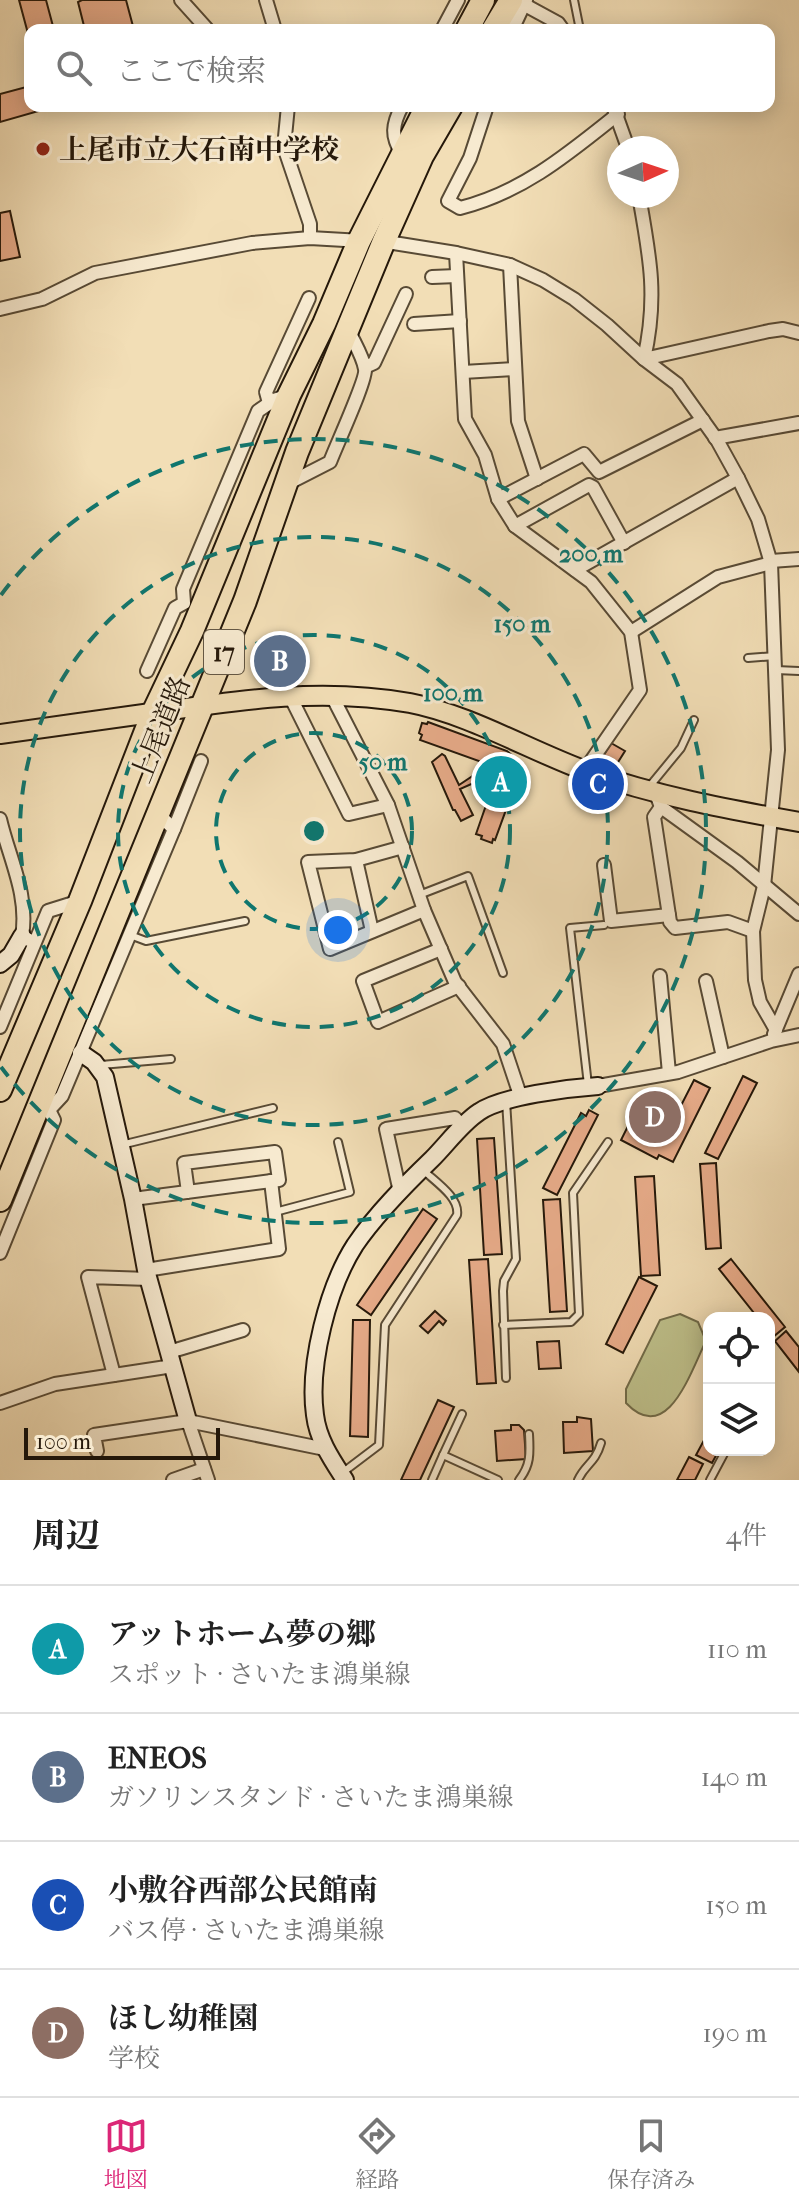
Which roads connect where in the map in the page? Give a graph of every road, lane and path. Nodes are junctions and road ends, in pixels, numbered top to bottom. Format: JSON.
{"nodes":[{"id":1,"x":181,"y":0,"type":"edge"},
{"id":2,"x":266,"y":0,"type":"edge"},
{"id":3,"x":458,"y":0,"type":"edge"},
{"id":4,"x":483,"y":0,"type":"edge"},
{"id":5,"x":574,"y":0,"type":"edge"},
{"id":6,"x":520,"y":1,"type":"edge"},
{"id":7,"x":203,"y":24,"type":"edge"},
{"id":8,"x":273,"y":24,"type":"edge"},
{"id":9,"x":445,"y":24,"type":"edge"},
{"id":10,"x":470,"y":24,"type":"edge"},
{"id":11,"x":499,"y":24,"type":"edge"},
{"id":12,"x":514,"y":24,"type":"edge"},
{"id":13,"x":559,"y":24,"type":"edge"},
{"id":14,"x":579,"y":24,"type":"edge"},
{"id":15,"x":287,"y":112,"type":"edge"},
{"id":16,"x":400,"y":112,"type":"edge"},
{"id":17,"x":424,"y":112,"type":"edge"},
{"id":18,"x":448,"y":112,"type":"edge"},
{"id":19,"x":485,"y":112,"type":"edge"},
{"id":20,"x":614,"y":112,"type":"edge"},
{"id":21,"x":617,"y":112,"type":"edge"},
{"id":22,"x":624,"y":136,"type":"edge"},
{"id":23,"x":402,"y":154,"type":"junction"},
{"id":24,"x":641,"y":208,"type":"edge"},
{"id":25,"x":310,"y":238,"type":"junction"},
{"id":26,"x":359,"y":241,"type":"junction"},
{"id":27,"x":384,"y":241,"type":"junction"},
{"id":28,"x":456,"y":253,"type":"junction"},
{"id":29,"x":510,"y":265,"type":"junction"},
{"id":30,"x":457,"y":276,"type":"junction"},
{"id":31,"x":432,"y":277,"type":"dead end"},
{"id":32,"x":406,"y":294,"type":"dead end"},
{"id":33,"x":309,"y":298,"type":"dead end"},
{"id":34,"x":0,"y":309,"type":"edge"},
{"id":35,"x":460,"y":321,"type":"junction"},
{"id":36,"x":414,"y":324,"type":"dead end"},
{"id":37,"x":348,"y":329,"type":"junction"},
{"id":38,"x":799,"y":333,"type":"edge"},
{"id":39,"x":644,"y":359,"type":"junction"},
{"id":40,"x":365,"y":367,"type":"junction"},
{"id":41,"x":515,"y":369,"type":"junction"},
{"id":42,"x":463,"y":372,"type":"junction"},
{"id":43,"x":279,"y":399,"type":"junction"},
{"id":44,"x":703,"y":420,"type":"junction"},
{"id":45,"x":799,"y":423,"type":"edge"},
{"id":46,"x":715,"y":438,"type":"junction"},
{"id":47,"x":738,"y":478,"type":"junction"},
{"id":48,"x":537,"y":479,"type":"junction"},
{"id":49,"x":284,"y":486,"type":"junction"},
{"id":50,"x":498,"y":499,"type":"junction"},
{"id":51,"x":515,"y":526,"type":"junction"},
{"id":52,"x":624,"y":543,"type":"junction"},
{"id":53,"x":799,"y":559,"type":"edge"},
{"id":54,"x":771,"y":562,"type":"junction"},
{"id":55,"x":575,"y":570,"type":"junction"},
{"id":56,"x":184,"y":603,"type":"junction"},
{"id":57,"x":192,"y":631,"type":"junction"},
{"id":58,"x":631,"y":632,"type":"junction"},
{"id":59,"x":776,"y":656,"type":"junction"},
{"id":60,"x":748,"y":658,"type":"dead end"},
{"id":61,"x":776,"y":670,"type":"junction"},
{"id":62,"x":147,"y":671,"type":"dead end"},
{"id":63,"x":799,"y":671,"type":"edge"},
{"id":64,"x":331,"y":694,"type":"junction"},
{"id":65,"x":290,"y":696,"type":"junction"},
{"id":66,"x":203,"y":705,"type":"junction"},
{"id":67,"x":153,"y":713,"type":"junction"},
{"id":68,"x":694,"y":720,"type":"dead end"},
{"id":69,"x":0,"y":734,"type":"edge"},
{"id":70,"x":201,"y":761,"type":"dead end"},
{"id":71,"x":585,"y":770,"type":"junction"},
{"id":72,"x":654,"y":796,"type":"junction"},
{"id":73,"x":388,"y":805,"type":"junction"},
{"id":74,"x":772,"y":817,"type":"junction"},
{"id":75,"x":0,"y":821,"type":"edge"},
{"id":76,"x":166,"y":821,"type":"junction"},
{"id":77,"x":799,"y":822,"type":"edge"},
{"id":78,"x":403,"y":847,"type":"junction"},
{"id":79,"x":356,"y":860,"type":"junction"},
{"id":80,"x":604,"y":865,"type":"dead end"},
{"id":81,"x":764,"y":886,"type":"junction"},
{"id":82,"x":419,"y":895,"type":"junction"},
{"id":83,"x":80,"y":901,"type":"junction"},
{"id":84,"x":424,"y":910,"type":"junction"},
{"id":85,"x":799,"y":914,"type":"edge"},
{"id":86,"x":669,"y":915,"type":"junction"},
{"id":87,"x":245,"y":921,"type":"dead end"},
{"id":88,"x":604,"y":925,"type":"dead end"},
{"id":89,"x":372,"y":931,"type":"junction"},
{"id":90,"x":753,"y":931,"type":"junction"},
{"id":91,"x":130,"y":935,"type":"junction"},
{"id":92,"x":29,"y":939,"type":"junction"},
{"id":93,"x":441,"y":949,"type":"junction"},
{"id":94,"x":0,"y":964,"type":"edge"},
{"id":95,"x":503,"y":973,"type":"dead end"},
{"id":96,"x":799,"y":974,"type":"edge"},
{"id":97,"x":660,"y":976,"type":"dead end"},
{"id":98,"x":706,"y":981,"type":"dead end"},
{"id":99,"x":459,"y":986,"type":"junction"},
{"id":100,"x":0,"y":1027,"type":"edge"},
{"id":101,"x":799,"y":1035,"type":"edge"},
{"id":102,"x":774,"y":1036,"type":"junction"},
{"id":103,"x":81,"y":1053,"type":"junction"},
{"id":104,"x":723,"y":1057,"type":"junction"},
{"id":105,"x":171,"y":1059,"type":"dead end"},
{"id":106,"x":97,"y":1066,"type":"junction"},
{"id":107,"x":669,"y":1073,"type":"junction"},
{"id":108,"x":593,"y":1086,"type":"junction"},
{"id":109,"x":0,"y":1090,"type":"edge"},
{"id":110,"x":513,"y":1100,"type":"junction"},
{"id":111,"x":273,"y":1108,"type":"dead end"},
{"id":112,"x":42,"y":1111,"type":"junction"},
{"id":113,"x":463,"y":1127,"type":"junction"},
{"id":114,"x":338,"y":1142,"type":"dead end"},
{"id":115,"x":608,"y":1142,"type":"dead end"},
{"id":116,"x":121,"y":1145,"type":"junction"},
{"id":117,"x":422,"y":1169,"type":"junction"},
{"id":118,"x":271,"y":1181,"type":"junction"},
{"id":119,"x":188,"y":1192,"type":"junction"},
{"id":120,"x":400,"y":1192,"type":"junction"},
{"id":121,"x":133,"y":1199,"type":"junction"},
{"id":122,"x":0,"y":1200,"type":"edge"},
{"id":123,"x":275,"y":1212,"type":"junction"},
{"id":124,"x":0,"y":1253,"type":"edge"},
{"id":125,"x":147,"y":1274,"type":"junction"},
{"id":126,"x":503,"y":1325,"type":"junction"},
{"id":127,"x":243,"y":1330,"type":"dead end"},
{"id":128,"x":171,"y":1359,"type":"junction"},
{"id":129,"x":114,"y":1375,"type":"junction"},
{"id":130,"x":506,"y":1378,"type":"dead end"},
{"id":131,"x":0,"y":1403,"type":"edge"},
{"id":132,"x":462,"y":1414,"type":"dead end"},
{"id":133,"x":188,"y":1421,"type":"junction"},
{"id":134,"x":529,"y":1434,"type":"dead end"},
{"id":135,"x":601,"y":1443,"type":"dead end"},
{"id":136,"x":325,"y":1449,"type":"junction"},
{"id":137,"x":97,"y":1451,"type":"dead end"},
{"id":138,"x":443,"y":1455,"type":"junction"},
{"id":139,"x":723,"y":1456,"type":"edge"},
{"id":140,"x":206,"y":1475,"type":"edge"},
{"id":141,"x":343,"y":1477,"type":"edge"},
{"id":142,"x":173,"y":1480,"type":"edge"},
{"id":143,"x":432,"y":1480,"type":"edge"},
{"id":144,"x":498,"y":1480,"type":"edge"},
{"id":145,"x":519,"y":1480,"type":"edge"},
{"id":146,"x":578,"y":1480,"type":"edge"},
{"id":147,"x":710,"y":1480,"type":"edge"}],
"edges":[{"from":1,"to":7,"type":"street"},
{"from":2,"to":8,"type":"street"},
{"from":3,"to":9,"type":"street"},
{"from":4,"to":10,"type":"highway"},
{"from":5,"to":14,"type":"lane"},
{"from":6,"to":11,"type":"highway"},
{"from":6,"to":12,"type":"street"},
{"from":6,"to":13,"type":"street"},
{"from":15,"to":25,"type":"street"},
{"from":16,"to":23,"type":"street"},
{"from":17,"to":23,"type":"highway","name":"上尾道路","number":"17"},
{"from":18,"to":27,"type":"highway","name":"上尾道路","number":"17"},
{"from":19,"to":20,"type":"street"},
{"from":21,"to":22,"type":"street"},
{"from":23,"to":26,"type":"highway","name":"上尾道路","number":"17"},
{"from":24,"to":39,"type":"street"},
{"from":25,"to":26,"type":"street"},
{"from":25,"to":34,"type":"street"},
{"from":26,"to":27,"type":"street"},
{"from":26,"to":43,"type":"highway","name":"上尾道路","number":"17"},
{"from":27,"to":28,"type":"street"},
{"from":27,"to":37,"type":"highway","name":"上尾道路","number":"17"},
{"from":28,"to":29,"type":"street"},
{"from":28,"to":30,"type":"street"},
{"from":29,"to":39,"type":"street"},
{"from":29,"to":41,"type":"street"},
{"from":30,"to":31,"type":"street"},
{"from":30,"to":35,"type":"street"},
{"from":32,"to":40,"type":"street"},
{"from":33,"to":43,"type":"street"},
{"from":35,"to":36,"type":"street"},
{"from":35,"to":42,"type":"street"},
{"from":37,"to":40,"type":"street"},
{"from":37,"to":49,"type":"highway","name":"上尾道路","number":"17"},
{"from":38,"to":39,"type":"street"},
{"from":39,"to":44,"type":"street"},
{"from":40,"to":49,"type":"street"},
{"from":41,"to":42,"type":"street"},
{"from":41,"to":48,"type":"street"},
{"from":42,"to":50,"type":"street"},
{"from":43,"to":56,"type":"street"},
{"from":43,"to":57,"type":"highway","name":"上尾道路","number":"17"},
{"from":44,"to":46,"type":"street"},
{"from":44,"to":48,"type":"street"},
{"from":45,"to":46,"type":"street"},
{"from":46,"to":47,"type":"street"},
{"from":47,"to":52,"type":"street"},
{"from":47,"to":54,"type":"street"},
{"from":48,"to":50,"type":"street"},
{"from":49,"to":66,"type":"highway","name":"上尾道路","number":"17"},
{"from":50,"to":51,"type":"street"},
{"from":51,"to":52,"type":"street"},
{"from":51,"to":55,"type":"street"},
{"from":52,"to":55,"type":"street"},
{"from":53,"to":54,"type":"street"},
{"from":54,"to":58,"type":"street"},
{"from":54,"to":59,"type":"street"},
{"from":55,"to":58,"type":"street"},
{"from":56,"to":57,"type":"street"},
{"from":56,"to":62,"type":"street"},
{"from":57,"to":67,"type":"highway","name":"上尾道路","number":"17"},
{"from":58,"to":71,"type":"street"},
{"from":59,"to":60,"type":"lane"},
{"from":59,"to":61,"type":"street"},
{"from":61,"to":63,"type":"lane"},
{"from":61,"to":74,"type":"street"},
{"from":64,"to":65,"type":"main road"},
{"from":64,"to":71,"type":"main road"},
{"from":64,"to":73,"type":"street"},
{"from":65,"to":66,"type":"main road"},
{"from":65,"to":73,"type":"street"},
{"from":66,"to":67,"type":"main road"},
{"from":66,"to":76,"type":"highway","name":"上尾道路","number":"17"},
{"from":67,"to":69,"type":"main road"},
{"from":67,"to":83,"type":"highway","name":"上尾道路","number":"17"},
{"from":68,"to":72,"type":"lane"},
{"from":70,"to":76,"type":"street"},
{"from":71,"to":72,"type":"main road"},
{"from":72,"to":74,"type":"main road"},
{"from":72,"to":81,"type":"street"},
{"from":72,"to":86,"type":"street"},
{"from":73,"to":78,"type":"street"},
{"from":74,"to":77,"type":"main road"},
{"from":74,"to":81,"type":"street"},
{"from":75,"to":92,"type":"street"},
{"from":76,"to":91,"type":"street"},
{"from":76,"to":112,"type":"highway","name":"上尾道路","number":"17"},
{"from":78,"to":79,"type":"street"},
{"from":78,"to":82,"type":"street"},
{"from":79,"to":89,"type":"street"},
{"from":79,"to":89,"type":"street"},
{"from":80,"to":86,"type":"street"},
{"from":81,"to":85,"type":"street"},
{"from":81,"to":90,"type":"street"},
{"from":82,"to":84,"type":"street"},
{"from":82,"to":95,"type":"lane"},
{"from":83,"to":92,"type":"street"},
{"from":83,"to":109,"type":"highway","name":"上尾道路","number":"17"},
{"from":84,"to":89,"type":"street"},
{"from":84,"to":93,"type":"street"},
{"from":86,"to":90,"type":"street"},
{"from":87,"to":91,"type":"lane"},
{"from":88,"to":108,"type":"lane"},
{"from":90,"to":102,"type":"street"},
{"from":91,"to":103,"type":"street"},
{"from":92,"to":94,"type":"street"},
{"from":92,"to":100,"type":"street"},
{"from":93,"to":99,"type":"street"},
{"from":93,"to":99,"type":"street"},
{"from":96,"to":102,"type":"street"},
{"from":97,"to":107,"type":"street"},
{"from":98,"to":104,"type":"street"},
{"from":99,"to":110,"type":"street"},
{"from":101,"to":102,"type":"street"},
{"from":102,"to":104,"type":"street"},
{"from":103,"to":106,"type":"street"},
{"from":103,"to":112,"type":"street"},
{"from":104,"to":107,"type":"street"},
{"from":105,"to":106,"type":"lane"},
{"from":106,"to":116,"type":"street"},
{"from":107,"to":108,"type":"street"},
{"from":108,"to":110,"type":"street"},
{"from":110,"to":113,"type":"street"},
{"from":110,"to":126,"type":"lane"},
{"from":111,"to":116,"type":"lane"},
{"from":112,"to":122,"type":"highway","name":"上尾道路","number":"17"},
{"from":112,"to":124,"type":"street"},
{"from":113,"to":117,"type":"street"},
{"from":113,"to":120,"type":"street"},
{"from":114,"to":123,"type":"lane"},
{"from":115,"to":126,"type":"lane"},
{"from":116,"to":121,"type":"street"},
{"from":117,"to":120,"type":"street"},
{"from":117,"to":141,"type":"lane"},
{"from":118,"to":119,"type":"street"},
{"from":118,"to":119,"type":"street"},
{"from":118,"to":123,"type":"street"},
{"from":119,"to":121,"type":"street"},
{"from":120,"to":136,"type":"street"},
{"from":121,"to":125,"type":"street"},
{"from":123,"to":125,"type":"street"},
{"from":125,"to":128,"type":"street"},
{"from":125,"to":129,"type":"street"},
{"from":126,"to":130,"type":"lane"},
{"from":127,"to":128,"type":"street"},
{"from":128,"to":129,"type":"street"},
{"from":128,"to":133,"type":"street"},
{"from":129,"to":131,"type":"street"},
{"from":132,"to":138,"type":"lane"},
{"from":133,"to":136,"type":"street"},
{"from":133,"to":137,"type":"street"},
{"from":133,"to":140,"type":"street"},
{"from":134,"to":145,"type":"lane"},
{"from":135,"to":146,"type":"lane"},
{"from":136,"to":141,"type":"street"},
{"from":138,"to":143,"type":"lane"},
{"from":138,"to":144,"type":"lane"},
{"from":139,"to":147,"type":"lane"},
{"from":140,"to":142,"type":"street"}]}
